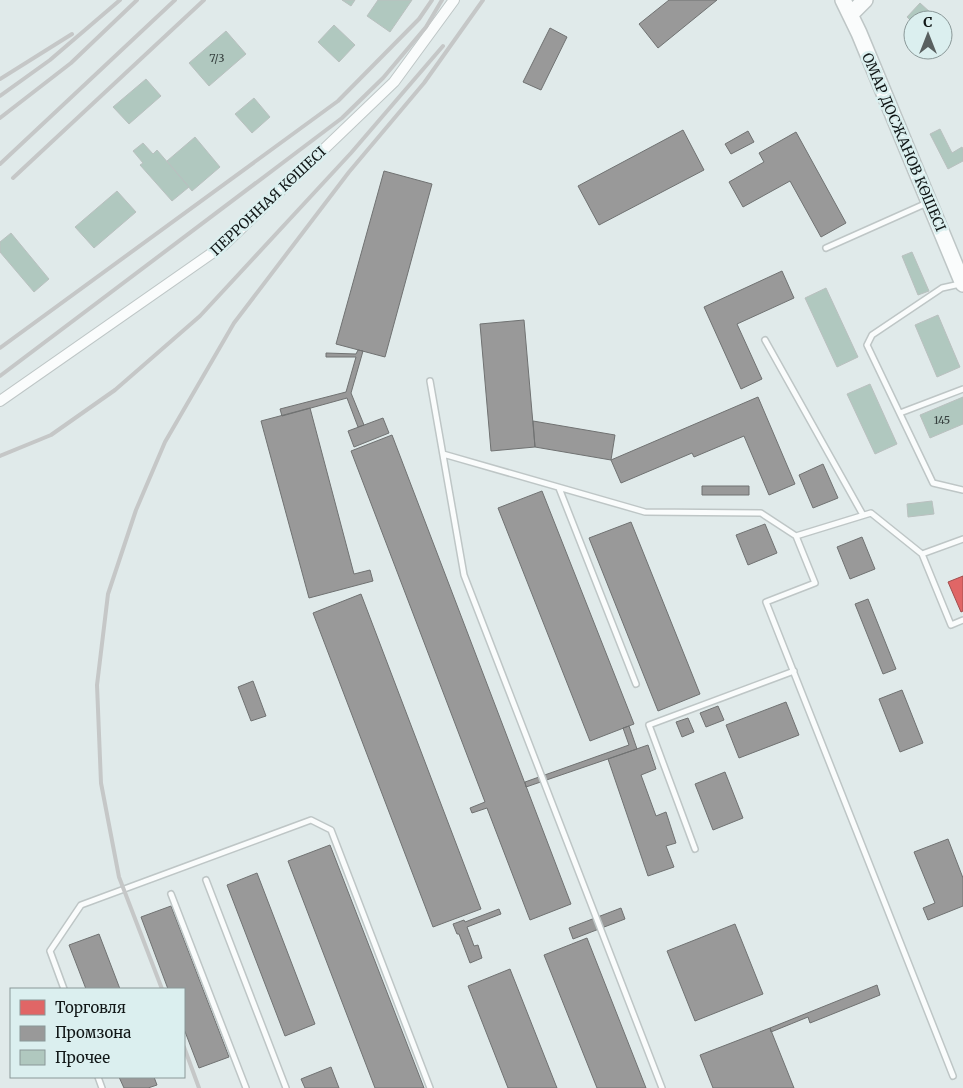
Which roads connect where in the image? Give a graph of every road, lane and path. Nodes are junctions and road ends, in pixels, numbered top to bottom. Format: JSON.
{"nodes":[{"id":1,"x":454,"y":0,"type":"edge"},
{"id":2,"x":843,"y":0,"type":"edge"},
{"id":3,"x":865,"y":0,"type":"edge"},
{"id":4,"x":851,"y":14,"type":"junction"},
{"id":5,"x":930,"y":202,"type":"junction"},
{"id":6,"x":826,"y":248,"type":"dead end"},
{"id":7,"x":963,"y":284,"type":"edge"},
{"id":8,"x":765,"y":340,"type":"dead end"},
{"id":9,"x":430,"y":381,"type":"dead end"},
{"id":10,"x":963,"y":389,"type":"edge"},
{"id":11,"x":0,"y":401,"type":"edge"},
{"id":12,"x":900,"y":413,"type":"junction"},
{"id":13,"x":443,"y":454,"type":"junction"},
{"id":14,"x":559,"y":488,"type":"junction"},
{"id":15,"x":963,"y":490,"type":"edge"},
{"id":16,"x":863,"y":516,"type":"junction"},
{"id":17,"x":796,"y":536,"type":"junction"},
{"id":18,"x":963,"y":539,"type":"edge"},
{"id":19,"x":922,"y":554,"type":"junction"},
{"id":20,"x":963,"y":620,"type":"edge"},
{"id":21,"x":794,"y":671,"type":"junction"},
{"id":22,"x":636,"y":684,"type":"dead end"},
{"id":23,"x":695,"y":848,"type":"dead end"},
{"id":24,"x":206,"y":880,"type":"dead end"},
{"id":25,"x":171,"y":894,"type":"dead end"},
{"id":26,"x":64,"y":988,"type":"edge"},
{"id":27,"x":953,"y":1076,"type":"dead end"},
{"id":28,"x":246,"y":1088,"type":"edge"},
{"id":29,"x":286,"y":1088,"type":"edge"},
{"id":30,"x":430,"y":1088,"type":"edge"},
{"id":31,"x":662,"y":1088,"type":"edge"}],
"edges":[{"from":1,"to":11,"type":"street","name":"ПЕРРОННАЯ КӨШЕСІ"},
{"from":2,"to":4,"type":"street","name":"ОМАР ДОСЖАНОВ КӨШЕСІ"},
{"from":3,"to":4,"type":"street"},
{"from":4,"to":5,"type":"street","name":"ОМАР ДОСЖАНОВ КӨШЕСІ"},
{"from":5,"to":6,"type":"lane"},
{"from":5,"to":7,"type":"street","name":"ОМАР ДОСЖАНОВ КӨШЕСІ"},
{"from":7,"to":12,"type":"lane"},
{"from":8,"to":16,"type":"lane"},
{"from":9,"to":13,"type":"lane"},
{"from":10,"to":12,"type":"lane"},
{"from":12,"to":15,"type":"lane"},
{"from":13,"to":14,"type":"lane"},
{"from":13,"to":31,"type":"lane"},
{"from":14,"to":17,"type":"lane"},
{"from":14,"to":22,"type":"lane"},
{"from":16,"to":17,"type":"lane"},
{"from":16,"to":19,"type":"lane"},
{"from":17,"to":21,"type":"lane"},
{"from":18,"to":19,"type":"lane"},
{"from":19,"to":20,"type":"lane"},
{"from":21,"to":23,"type":"lane"},
{"from":21,"to":27,"type":"lane"},
{"from":24,"to":29,"type":"lane"},
{"from":25,"to":28,"type":"lane"},
{"from":26,"to":30,"type":"lane"}]}
